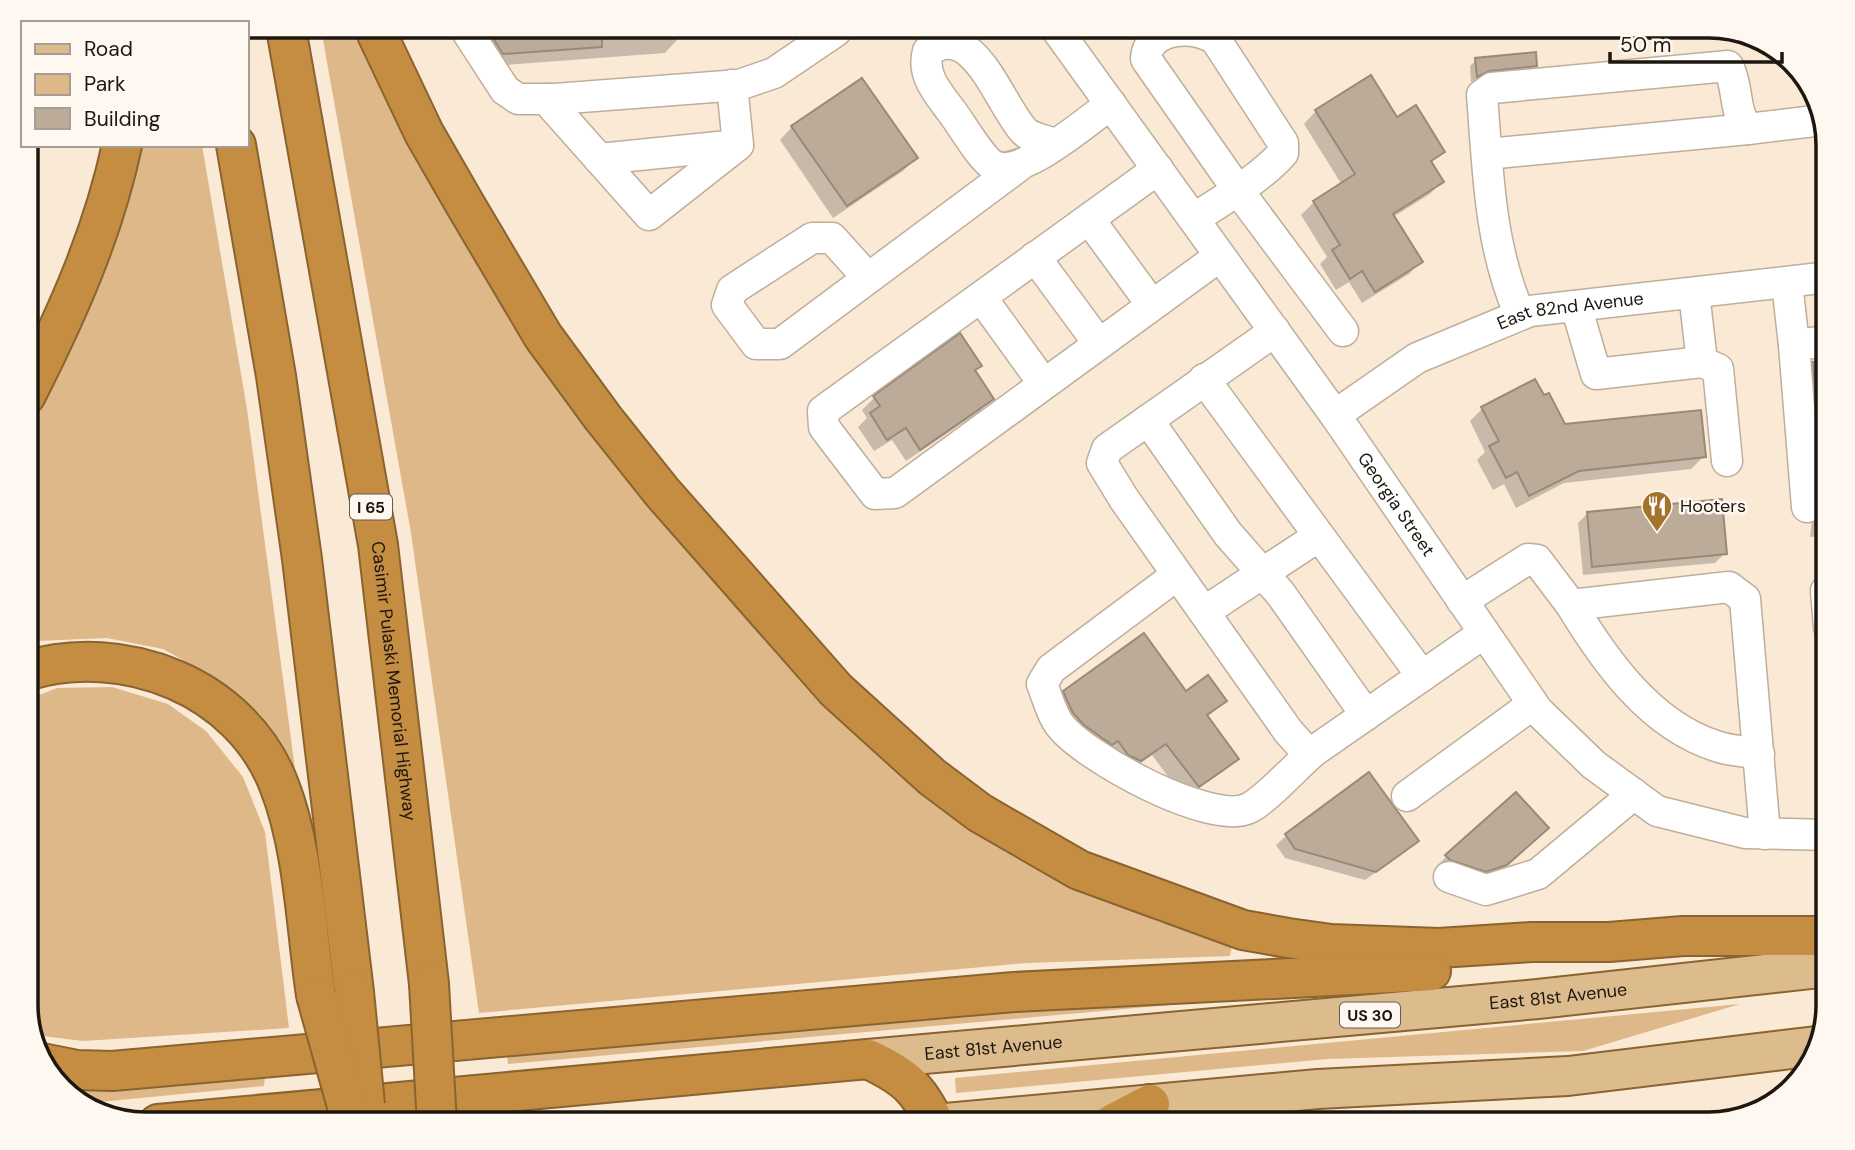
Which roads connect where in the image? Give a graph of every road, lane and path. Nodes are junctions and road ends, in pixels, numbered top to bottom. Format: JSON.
{"nodes":[{"id":1,"x":288,"y":38,"type":"edge"},
{"id":2,"x":379,"y":38,"type":"edge"},
{"id":3,"x":471,"y":38,"type":"edge"},
{"id":4,"x":826,"y":38,"type":"edge"},
{"id":5,"x":1063,"y":38,"type":"edge"},
{"id":6,"x":1158,"y":38,"type":"edge"},
{"id":7,"x":1214,"y":38,"type":"edge"},
{"id":8,"x":732,"y":85,"type":"junction"},
{"id":9,"x":546,"y":99,"type":"junction"},
{"id":10,"x":1111,"y":104,"type":"junction"},
{"id":11,"x":1813,"y":121,"type":"edge"},
{"id":12,"x":1748,"y":129,"type":"junction"},
{"id":13,"x":1054,"y":144,"type":"junction"},
{"id":14,"x":738,"y":145,"type":"junction"},
{"id":15,"x":121,"y":147,"type":"edge"},
{"id":16,"x":236,"y":147,"type":"edge"},
{"id":17,"x":1487,"y":154,"type":"junction"},
{"id":18,"x":599,"y":159,"type":"junction"},
{"id":19,"x":1019,"y":166,"type":"junction"},
{"id":20,"x":1157,"y":169,"type":"junction"},
{"id":21,"x":1237,"y":189,"type":"junction"},
{"id":22,"x":1089,"y":219,"type":"junction"},
{"id":23,"x":1194,"y":219,"type":"junction"},
{"id":24,"x":1220,"y":256,"type":"junction"},
{"id":25,"x":1035,"y":257,"type":"junction"},
{"id":26,"x":868,"y":278,"type":"dead end"},
{"id":27,"x":1816,"y":279,"type":"edge"},
{"id":28,"x":1787,"y":283,"type":"junction"},
{"id":29,"x":1694,"y":293,"type":"junction"},
{"id":30,"x":981,"y":297,"type":"junction"},
{"id":31,"x":1152,"y":305,"type":"junction"},
{"id":32,"x":1576,"y":306,"type":"junction"},
{"id":33,"x":1520,"y":315,"type":"junction"},
{"id":34,"x":1275,"y":331,"type":"junction"},
{"id":35,"x":1343,"y":331,"type":"dead end"},
{"id":36,"x":1816,"y":342,"type":"edge"},
{"id":37,"x":1099,"y":344,"type":"junction"},
{"id":38,"x":1794,"y":345,"type":"junction"},
{"id":39,"x":1702,"y":362,"type":"junction"},
{"id":40,"x":39,"y":368,"type":"edge"},
{"id":41,"x":1204,"y":379,"type":"junction"},
{"id":42,"x":1044,"y":384,"type":"junction"},
{"id":43,"x":1335,"y":415,"type":"junction"},
{"id":44,"x":1148,"y":420,"type":"junction"},
{"id":45,"x":1727,"y":461,"type":"dead end"},
{"id":46,"x":1807,"y":507,"type":"dead end"},
{"id":47,"x":1319,"y":536,"type":"junction"},
{"id":48,"x":1261,"y":572,"type":"junction"},
{"id":49,"x":1177,"y":575,"type":"junction"},
{"id":50,"x":1462,"y":601,"type":"junction"},
{"id":51,"x":1571,"y":605,"type":"junction"},
{"id":52,"x":1203,"y":612,"type":"junction"},
{"id":53,"x":1484,"y":633,"type":"junction"},
{"id":54,"x":39,"y":667,"type":"edge"},
{"id":55,"x":1422,"y":676,"type":"junction"},
{"id":56,"x":1533,"y":704,"type":"junction"},
{"id":57,"x":1366,"y":715,"type":"junction"},
{"id":58,"x":1314,"y":751,"type":"junction"},
{"id":59,"x":1759,"y":754,"type":"junction"},
{"id":60,"x":1634,"y":794,"type":"junction"},
{"id":61,"x":1407,"y":796,"type":"dead end"},
{"id":62,"x":1765,"y":834,"type":"junction"},
{"id":63,"x":1816,"y":835,"type":"edge"},
{"id":64,"x":1449,"y":877,"type":"dead end"},
{"id":65,"x":1816,"y":936,"type":"edge"},
{"id":66,"x":1609,"y":942,"type":"junction"},
{"id":67,"x":1816,"y":968,"type":"edge"},
{"id":68,"x":1807,"y":1047,"type":"edge"},
{"id":69,"x":868,"y":1059,"type":"junction"},
{"id":70,"x":59,"y":1066,"type":"edge"},
{"id":71,"x":1150,"y":1104,"type":"junction"},
{"id":72,"x":290,"y":1112,"type":"edge"},
{"id":73,"x":349,"y":1112,"type":"edge"},
{"id":74,"x":366,"y":1112,"type":"edge"},
{"id":75,"x":436,"y":1112,"type":"edge"},
{"id":76,"x":927,"y":1112,"type":"edge"},
{"id":77,"x":1064,"y":1112,"type":"edge"},
{"id":78,"x":1135,"y":1112,"type":"edge"}],
"edges":[{"from":1,"to":75,"type":"highway","name":"Casimir Pulaski Memorial Highway","number":"I 65","bridge":true},
{"from":2,"to":66,"type":"highway"},
{"from":3,"to":9,"type":"street"},
{"from":4,"to":8,"type":"street"},
{"from":5,"to":10,"type":"street","name":"Georgia Street"},
{"from":6,"to":21,"type":"street"},
{"from":7,"to":21,"type":"street"},
{"from":8,"to":9,"type":"street"},
{"from":8,"to":14,"type":"street"},
{"from":9,"to":18,"type":"street"},
{"from":10,"to":13,"type":"street"},
{"from":10,"to":20,"type":"street","name":"Georgia Street"},
{"from":11,"to":12,"type":"street"},
{"from":12,"to":17,"type":"street"},
{"from":12,"to":17,"type":"street"},
{"from":13,"to":19,"type":"street"},
{"from":13,"to":19,"type":"street"},
{"from":14,"to":18,"type":"street"},
{"from":14,"to":18,"type":"street"},
{"from":15,"to":40,"type":"highway"},
{"from":16,"to":74,"type":"highway","bridge":true},
{"from":17,"to":33,"type":"street"},
{"from":19,"to":26,"type":"street"},
{"from":20,"to":22,"type":"street"},
{"from":20,"to":23,"type":"street","name":"Georgia Street"},
{"from":21,"to":23,"type":"street"},
{"from":21,"to":35,"type":"street"},
{"from":22,"to":25,"type":"street"},
{"from":22,"to":31,"type":"street"},
{"from":23,"to":24,"type":"street","name":"Georgia Street"},
{"from":24,"to":31,"type":"street"},
{"from":24,"to":34,"type":"street","name":"Georgia Street"},
{"from":25,"to":30,"type":"street"},
{"from":25,"to":37,"type":"street"},
{"from":27,"to":28,"type":"street","name":"East 82nd Avenue"},
{"from":28,"to":29,"type":"street","name":"East 82nd Avenue"},
{"from":28,"to":38,"type":"street"},
{"from":29,"to":32,"type":"street","name":"East 82nd Avenue"},
{"from":29,"to":39,"type":"street"},
{"from":30,"to":42,"type":"street"},
{"from":30,"to":42,"type":"street"},
{"from":31,"to":37,"type":"street"},
{"from":32,"to":33,"type":"street","name":"East 82nd Avenue"},
{"from":32,"to":39,"type":"street"},
{"from":33,"to":43,"type":"street","name":"East 82nd Avenue"},
{"from":34,"to":41,"type":"street"},
{"from":34,"to":43,"type":"street","name":"Georgia Street"},
{"from":36,"to":38,"type":"street"},
{"from":37,"to":42,"type":"street"},
{"from":38,"to":46,"type":"street"},
{"from":39,"to":45,"type":"street"},
{"from":41,"to":44,"type":"street"},
{"from":41,"to":47,"type":"street"},
{"from":43,"to":50,"type":"street","name":"Georgia Street"},
{"from":44,"to":48,"type":"street"},
{"from":44,"to":49,"type":"street"},
{"from":47,"to":48,"type":"street"},
{"from":47,"to":55,"type":"street"},
{"from":48,"to":52,"type":"street"},
{"from":48,"to":57,"type":"street"},
{"from":49,"to":52,"type":"street"},
{"from":49,"to":58,"type":"street"},
{"from":50,"to":51,"type":"street"},
{"from":50,"to":53,"type":"street","name":"Georgia Street"},
{"from":51,"to":59,"type":"street"},
{"from":51,"to":59,"type":"street"},
{"from":52,"to":58,"type":"street"},
{"from":53,"to":55,"type":"street"},
{"from":53,"to":56,"type":"street","name":"Georgia Street"},
{"from":54,"to":73,"type":"highway","bridge":true},
{"from":55,"to":57,"type":"street"},
{"from":56,"to":60,"type":"street","name":"Georgia Street"},
{"from":56,"to":61,"type":"street"},
{"from":57,"to":58,"type":"street"},
{"from":59,"to":62,"type":"street"},
{"from":60,"to":62,"type":"street","name":"Georgia Street"},
{"from":60,"to":64,"type":"street"},
{"from":62,"to":63,"type":"street","name":"Georgia Street"},
{"from":65,"to":66,"type":"highway"},
{"from":66,"to":70,"type":"highway"},
{"from":67,"to":69,"type":"main road","name":"East 81st Avenue","number":"US 30"},
{"from":68,"to":71,"type":"main road"},
{"from":69,"to":72,"type":"highway","name":"East 81st Avenue","number":"US 30"},
{"from":69,"to":76,"type":"highway"},
{"from":71,"to":77,"type":"main road"},
{"from":71,"to":78,"type":"highway"}]}
